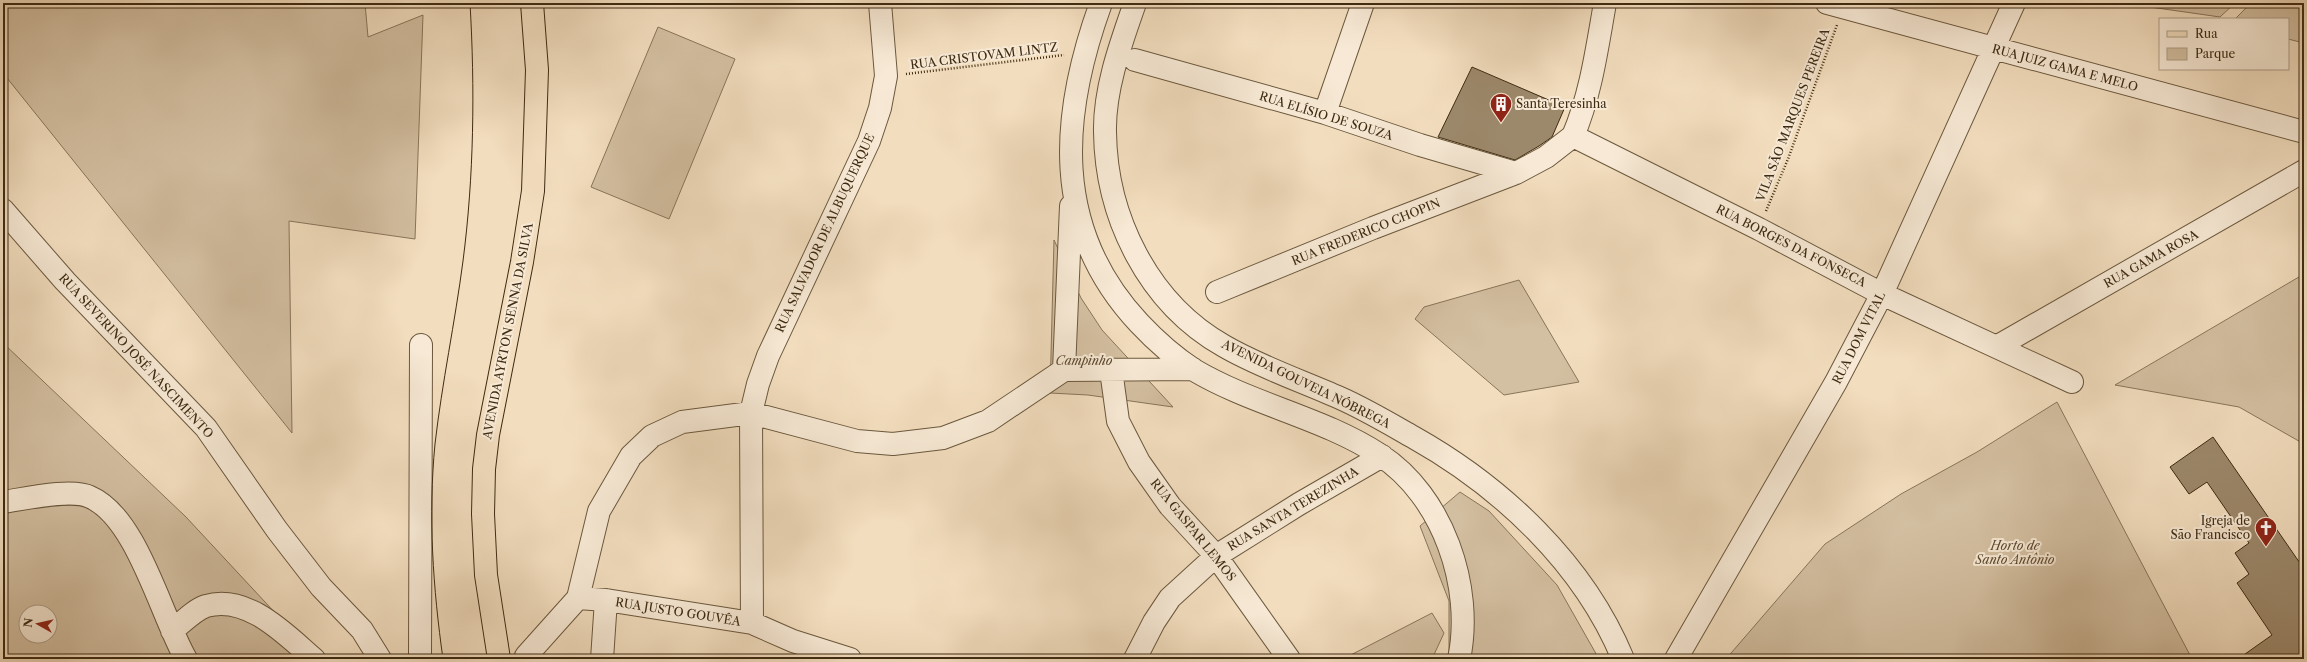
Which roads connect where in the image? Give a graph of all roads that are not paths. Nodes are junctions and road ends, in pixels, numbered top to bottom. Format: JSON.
{"nodes":[{"id":1,"x":532,"y":3,"type":"edge"},
{"id":2,"x":1101,"y":3,"type":"edge"},
{"id":3,"x":1135,"y":3,"type":"edge"},
{"id":4,"x":1363,"y":3,"type":"edge"},
{"id":5,"x":1605,"y":3,"type":"edge"},
{"id":6,"x":2014,"y":3,"type":"edge"},
{"id":7,"x":879,"y":4,"type":"edge"},
{"id":8,"x":1835,"y":5,"type":"edge"},
{"id":9,"x":1994,"y":48,"type":"junction"},
{"id":10,"x":1135,"y":60,"type":"dead end"},
{"id":11,"x":1325,"y":113,"type":"junction"},
{"id":12,"x":2304,"y":132,"type":"edge"},
{"id":13,"x":1573,"y":136,"type":"junction"},
{"id":14,"x":2304,"y":171,"type":"edge"},
{"id":15,"x":1516,"y":173,"type":"junction"},
{"id":16,"x":1072,"y":187,"type":"junction"},
{"id":17,"x":3,"y":210,"type":"edge"},
{"id":18,"x":1217,"y":292,"type":"dead end"},
{"id":19,"x":1882,"y":294,"type":"junction"},
{"id":20,"x":421,"y":345,"type":"dead end"},
{"id":21,"x":1998,"y":346,"type":"junction"},
{"id":22,"x":1193,"y":369,"type":"junction"},
{"id":23,"x":1064,"y":370,"type":"junction"},
{"id":24,"x":1111,"y":370,"type":"junction"},
{"id":25,"x":2072,"y":382,"type":"dead end"},
{"id":26,"x":751,"y":413,"type":"junction"},
{"id":27,"x":1382,"y":456,"type":"junction"},
{"id":28,"x":3,"y":502,"type":"edge"},
{"id":29,"x":1216,"y":556,"type":"junction"},
{"id":30,"x":578,"y":598,"type":"junction"},
{"id":31,"x":606,"y":600,"type":"junction"},
{"id":32,"x":752,"y":623,"type":"junction"},
{"id":33,"x":172,"y":631,"type":"junction"},
{"id":34,"x":526,"y":656,"type":"dead end"},
{"id":35,"x":186,"y":659,"type":"edge"},
{"id":36,"x":314,"y":659,"type":"edge"},
{"id":37,"x":380,"y":659,"type":"edge"},
{"id":38,"x":420,"y":659,"type":"edge"},
{"id":39,"x":499,"y":659,"type":"edge"},
{"id":40,"x":602,"y":659,"type":"edge"},
{"id":41,"x":850,"y":659,"type":"edge"},
{"id":42,"x":1135,"y":659,"type":"edge"},
{"id":43,"x":1289,"y":659,"type":"edge"},
{"id":44,"x":1459,"y":659,"type":"edge"},
{"id":45,"x":1623,"y":659,"type":"edge"},
{"id":46,"x":1676,"y":659,"type":"edge"}],
"edges":[{"from":1,"to":39,"type":"main road","name":"AVENIDA AYRTON SENNA DA SILVA"},
{"from":2,"to":16,"type":"street"},
{"from":3,"to":45,"type":"street","name":"AVENIDA GOUVEIA NÓBREGA"},
{"from":4,"to":11,"type":"street"},
{"from":5,"to":13,"type":"street"},
{"from":6,"to":9,"type":"street","name":"RUA DOM VITAL"},
{"from":7,"to":26,"type":"street","name":"RUA SALVADOR DE ALBUQUERQUE"},
{"from":8,"to":9,"type":"street","name":"RUA JUIZ GAMA E MELO"},
{"from":9,"to":12,"type":"street","name":"RUA JUIZ GAMA E MELO"},
{"from":9,"to":19,"type":"street","name":"RUA DOM VITAL"},
{"from":10,"to":11,"type":"street","name":"RUA ELÍSIO DE SOUZA"},
{"from":11,"to":15,"type":"street","name":"RUA ELÍSIO DE SOUZA"},
{"from":13,"to":15,"type":"street"},
{"from":13,"to":19,"type":"street","name":"RUA BORGES DA FONSECA"},
{"from":14,"to":21,"type":"street","name":"RUA GAMA ROSA"},
{"from":15,"to":18,"type":"street","name":"RUA FREDERICO CHOPIN"},
{"from":16,"to":22,"type":"street"},
{"from":16,"to":23,"type":"street"},
{"from":17,"to":37,"type":"street","name":"RUA SEVERINO JOSÉ NASCIMENTO"},
{"from":19,"to":21,"type":"street","name":"RUA BORGES DA FONSECA"},
{"from":19,"to":46,"type":"street","name":"RUA DOM VITAL"},
{"from":20,"to":38,"type":"street"},
{"from":21,"to":25,"type":"street","name":"RUA BORGES DA FONSECA"},
{"from":22,"to":24,"type":"street"},
{"from":22,"to":27,"type":"street"},
{"from":23,"to":24,"type":"street"},
{"from":23,"to":26,"type":"street"},
{"from":24,"to":29,"type":"street","name":"RUA GASPAR LEMOS"},
{"from":26,"to":30,"type":"street"},
{"from":26,"to":32,"type":"street","name":"RUA SALVADOR DE ALBUQUERQUE"},
{"from":27,"to":29,"type":"street","name":"RUA SANTA TEREZINHA"},
{"from":27,"to":44,"type":"street"},
{"from":28,"to":33,"type":"street"},
{"from":29,"to":42,"type":"street","name":"RUA SANTA TEREZINHA"},
{"from":29,"to":43,"type":"street","name":"RUA GASPAR LEMOS"},
{"from":30,"to":31,"type":"street","name":"RUA JUSTO GOUVÊA"},
{"from":30,"to":34,"type":"street"},
{"from":31,"to":32,"type":"street","name":"RUA JUSTO GOUVÊA"},
{"from":31,"to":40,"type":"street"},
{"from":32,"to":41,"type":"street","name":"RUA JUSTO GOUVÊA"},
{"from":33,"to":35,"type":"street"},
{"from":33,"to":36,"type":"street"}]}
